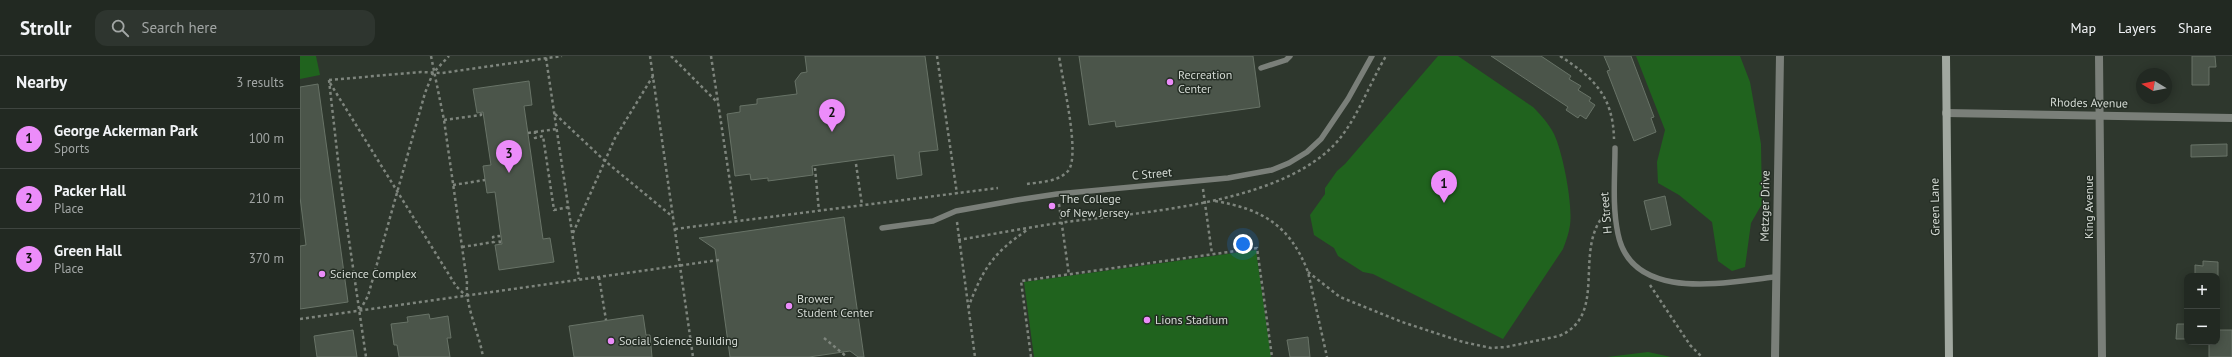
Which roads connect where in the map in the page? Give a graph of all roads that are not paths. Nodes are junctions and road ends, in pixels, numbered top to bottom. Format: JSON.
{"nodes":[{"id":1,"x":1290,"y":56,"type":"edge"},
{"id":2,"x":1372,"y":56,"type":"edge"},
{"id":3,"x":1780,"y":56,"type":"edge"},
{"id":4,"x":1946,"y":56,"type":"edge"},
{"id":5,"x":2099,"y":56,"type":"edge"},
{"id":6,"x":1261,"y":68,"type":"dead end"},
{"id":7,"x":1946,"y":113,"type":"junction"},
{"id":8,"x":2100,"y":116,"type":"junction"},
{"id":9,"x":2232,"y":118,"type":"edge"},
{"id":10,"x":1614,"y":148,"type":"road end"},
{"id":11,"x":882,"y":228,"type":"dead end"},
{"id":12,"x":1775,"y":277,"type":"junction"},
{"id":13,"x":1775,"y":357,"type":"edge"},
{"id":14,"x":1949,"y":357,"type":"edge"},
{"id":15,"x":2102,"y":357,"type":"edge"}],
"edges":[{"from":1,"to":6,"type":"lane"},
{"from":2,"to":11,"type":"lane","name":"C Street"},
{"from":3,"to":12,"type":"street","name":"Metzger Drive"},
{"from":4,"to":7,"type":"street","name":"Green Lane"},
{"from":5,"to":8,"type":"street","name":"King Avenue"},
{"from":7,"to":8,"type":"street","name":"Rhodes Avenue"},
{"from":7,"to":14,"type":"street","name":"Green Lane"},
{"from":8,"to":9,"type":"street","name":"Rhodes Avenue"},
{"from":8,"to":15,"type":"street","name":"King Avenue"},
{"from":10,"to":12,"type":"lane","name":"H Street"},
{"from":12,"to":13,"type":"street","name":"Metzger Drive"}]}
